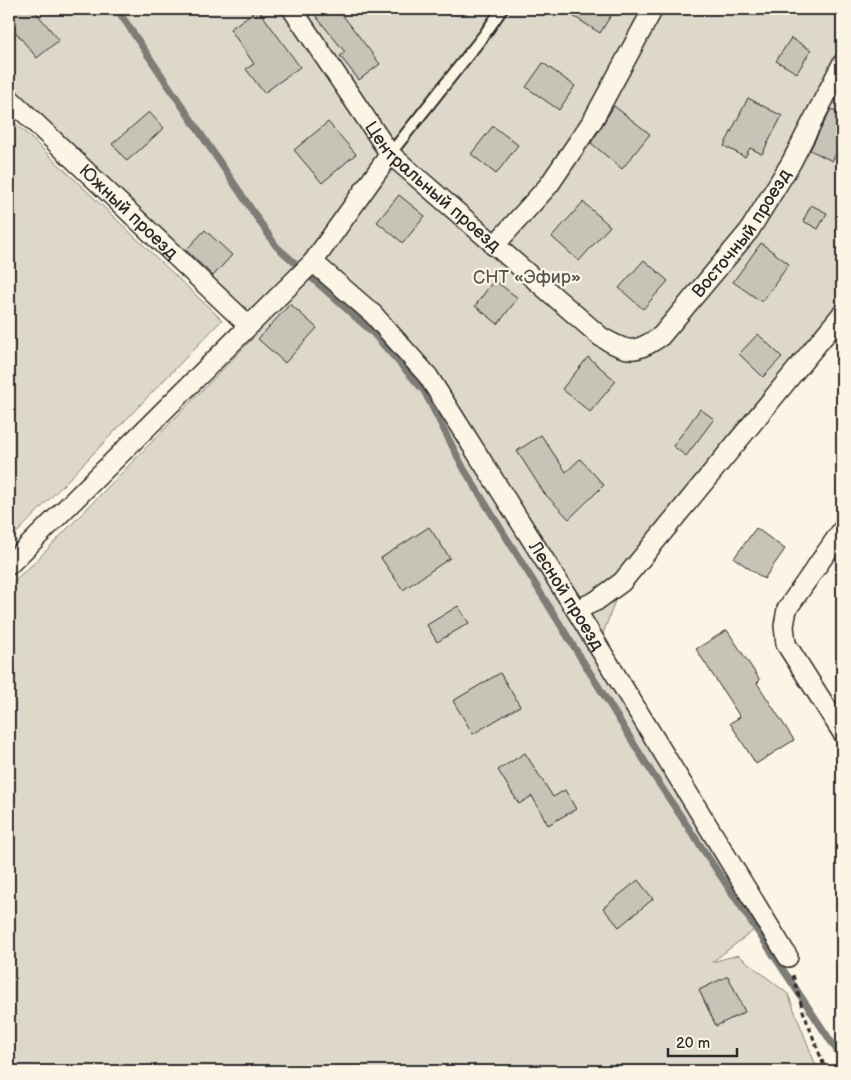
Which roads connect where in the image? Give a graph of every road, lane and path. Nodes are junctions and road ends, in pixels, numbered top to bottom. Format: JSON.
{"nodes":[{"id":1,"x":502,"y":9,"type":"edge"},
{"id":2,"x":653,"y":9,"type":"edge"},
{"id":3,"x":295,"y":11,"type":"edge"},
{"id":4,"x":842,"y":64,"type":"edge"},
{"id":5,"x":9,"y":98,"type":"edge"},
{"id":6,"x":390,"y":154,"type":"junction"},
{"id":7,"x":494,"y":246,"type":"junction"},
{"id":8,"x":313,"y":262,"type":"junction"},
{"id":9,"x":842,"y":314,"type":"edge"},
{"id":10,"x":248,"y":325,"type":"junction"},
{"id":11,"x":601,"y":337,"type":"joint"},
{"id":12,"x":842,"y":530,"type":"edge"},
{"id":13,"x":9,"y":565,"type":"edge"},
{"id":14,"x":576,"y":610,"type":"junction"},
{"id":15,"x":842,"y":732,"type":"edge"},
{"id":16,"x":790,"y":964,"type":"joint"},
{"id":17,"x":826,"y":1071,"type":"edge"}],
"edges":[{"from":1,"to":6,"type":"lane"},
{"from":2,"to":7,"type":"street"},
{"from":3,"to":6,"type":"street","name":"Центральный проезд"},
{"from":4,"to":11,"type":"street","name":"Восточный проезд"},
{"from":5,"to":10,"type":"street","name":"Южный проезд"},
{"from":6,"to":7,"type":"street","name":"Центральный проезд"},
{"from":6,"to":8,"type":"street"},
{"from":7,"to":11,"type":"street","name":"Центральный проезд"},
{"from":8,"to":10,"type":"street"},
{"from":8,"to":14,"type":"street","name":"Лесной проезд"},
{"from":9,"to":14,"type":"street"},
{"from":10,"to":13,"type":"street"},
{"from":12,"to":15,"type":"street"},
{"from":14,"to":16,"type":"street","name":"Лесной проезд"},
{"from":16,"to":17,"type":"path"}]}
